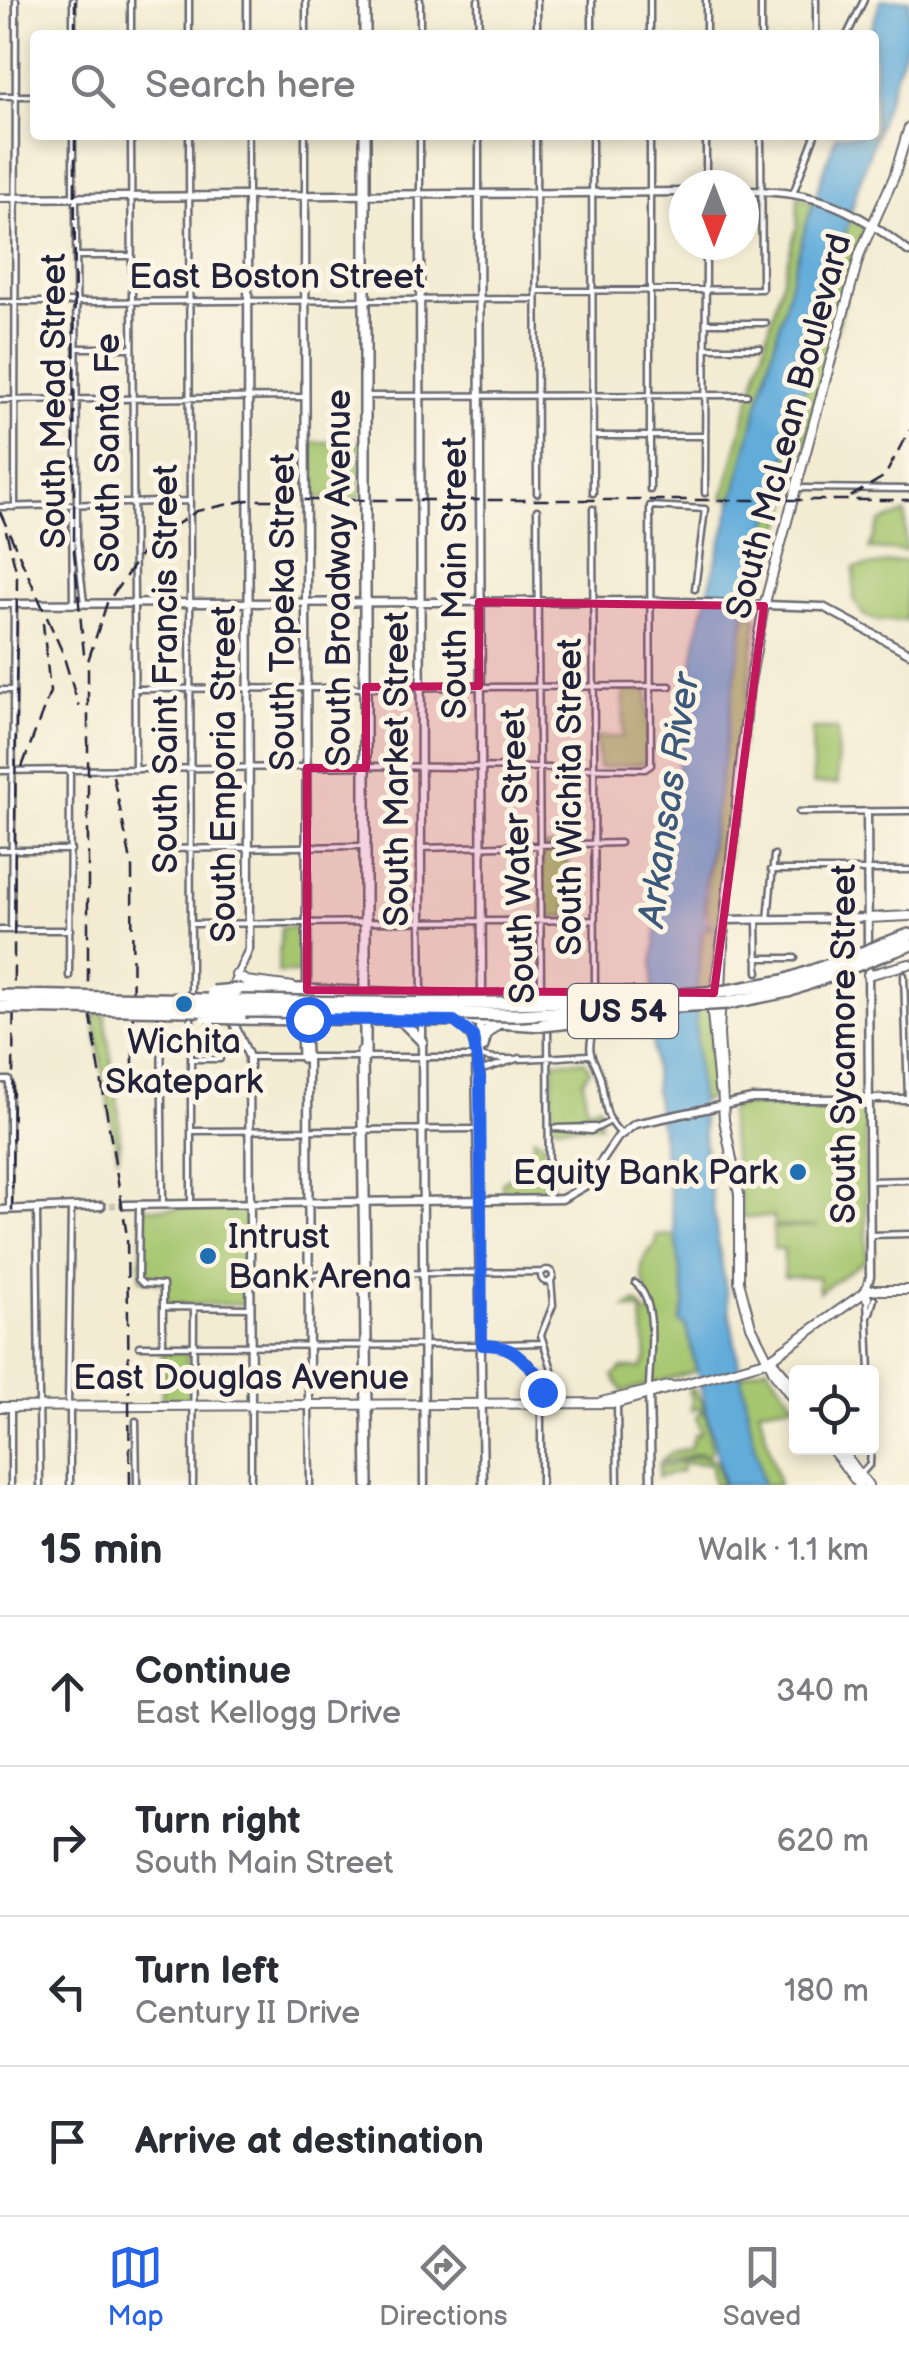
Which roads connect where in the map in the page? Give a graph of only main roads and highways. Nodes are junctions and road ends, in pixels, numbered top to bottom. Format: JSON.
{"nodes":[{"id":1,"x":365,"y":0,"type":"edge"},
{"id":2,"x":365,"y":30,"type":"edge"},
{"id":3,"x":909,"y":127,"type":"edge"},
{"id":4,"x":365,"y":140,"type":"edge"},
{"id":5,"x":909,"y":916,"type":"edge"},
{"id":6,"x":868,"y":918,"type":"road end"},
{"id":7,"x":909,"y":935,"type":"edge"},
{"id":8,"x":909,"y":947,"type":"edge"},
{"id":9,"x":882,"y":950,"type":"junction"},
{"id":10,"x":909,"y":964,"type":"edge"},
{"id":11,"x":236,"y":974,"type":"road end"},
{"id":12,"x":868,"y":975,"type":"road end"},
{"id":13,"x":307,"y":990,"type":"junction"},
{"id":14,"x":483,"y":990,"type":"joint"},
{"id":15,"x":366,"y":993,"type":"junction"},
{"id":16,"x":0,"y":996,"type":"edge"},
{"id":17,"x":678,"y":996,"type":"junction"},
{"id":18,"x":728,"y":997,"type":"junction"},
{"id":19,"x":123,"y":1003,"type":"junction"},
{"id":20,"x":0,"y":1007,"type":"edge"},
{"id":21,"x":660,"y":1009,"type":"junction"},
{"id":22,"x":292,"y":1019,"type":"junction"},
{"id":23,"x":308,"y":1019,"type":"joint"},
{"id":24,"x":365,"y":1020,"type":"junction"},
{"id":25,"x":401,"y":1021,"type":"junction"},
{"id":26,"x":454,"y":1021,"type":"junction"},
{"id":27,"x":480,"y":1021,"type":"joint"},
{"id":28,"x":497,"y":1023,"type":"junction"},
{"id":29,"x":422,"y":1040,"type":"road end"},
{"id":30,"x":479,"y":1051,"type":"joint"},
{"id":31,"x":306,"y":1058,"type":"road end"},
{"id":32,"x":909,"y":1290,"type":"edge"},
{"id":33,"x":769,"y":1360,"type":"junction"},
{"id":34,"x":789,"y":1381,"type":"edge"},
{"id":35,"x":649,"y":1391,"type":"junction"},
{"id":36,"x":789,"y":1391,"type":"edge"},
{"id":37,"x":601,"y":1402,"type":"junction"},
{"id":38,"x":367,"y":1404,"type":"junction"},
{"id":39,"x":0,"y":1407,"type":"edge"},
{"id":40,"x":836,"y":1455,"type":"edge"},
{"id":41,"x":846,"y":1455,"type":"edge"},
{"id":42,"x":368,"y":1485,"type":"edge"},
{"id":43,"x":859,"y":1485,"type":"edge"},
{"id":44,"x":868,"y":1485,"type":"edge"}],
"edges":[{"from":1,"to":2,"type":"main road"},
{"from":3,"to":33,"type":"main road","name":"South McLean Boulevard"},
{"from":4,"to":15,"type":"main road","name":"South Broadway Avenue"},
{"from":5,"to":6,"type":"main road"},
{"from":7,"to":9,"type":"highway","number":"US 54"},
{"from":8,"to":9,"type":"highway"},
{"from":9,"to":18,"type":"highway","number":"US 54","bridge":true},
{"from":10,"to":12,"type":"main road"},
{"from":11,"to":13,"type":"main road"},
{"from":13,"to":15,"type":"main road"},
{"from":13,"to":19,"type":"highway","bridge":true},
{"from":14,"to":15,"type":"main road"},
{"from":14,"to":17,"type":"highway","bridge":true},
{"from":15,"to":24,"type":"main road","name":"South Broadway Avenue"},
{"from":16,"to":19,"type":"highway","number":"US 54","bridge":true},
{"from":17,"to":18,"type":"highway","number":"US 54","bridge":true},
{"from":17,"to":19,"type":"highway","number":"US 54","bridge":true},
{"from":18,"to":21,"type":"highway","number":"US 54","bridge":true},
{"from":19,"to":20,"type":"highway","number":"US 54","bridge":true},
{"from":19,"to":21,"type":"highway","number":"US 54","bridge":true},
{"from":19,"to":22,"type":"highway","bridge":true},
{"from":21,"to":28,"type":"highway","bridge":true},
{"from":22,"to":23,"type":"highway"},
{"from":22,"to":31,"type":"highway"},
{"from":23,"to":24,"type":"main road"},
{"from":24,"to":25,"type":"main road"},
{"from":24,"to":38,"type":"main road","name":"South Broadway Avenue"},
{"from":25,"to":26,"type":"main road"},
{"from":25,"to":29,"type":"main road"},
{"from":26,"to":27,"type":"main road"},
{"from":26,"to":30,"type":"main road"},
{"from":27,"to":28,"type":"highway"},
{"from":28,"to":30,"type":"highway"},
{"from":32,"to":33,"type":"main road"},
{"from":33,"to":34,"type":"main road"},
{"from":33,"to":35,"type":"main road"},
{"from":33,"to":36,"type":"main road"},
{"from":35,"to":37,"type":"main road"},
{"from":35,"to":37,"type":"main road"},
{"from":37,"to":38,"type":"main road","name":"East Douglas Avenue"},
{"from":38,"to":39,"type":"main road","name":"East Douglas Avenue"},
{"from":38,"to":42,"type":"main road","name":"South Broadway Avenue"},
{"from":40,"to":43,"type":"main road"},
{"from":41,"to":44,"type":"main road"}]}
